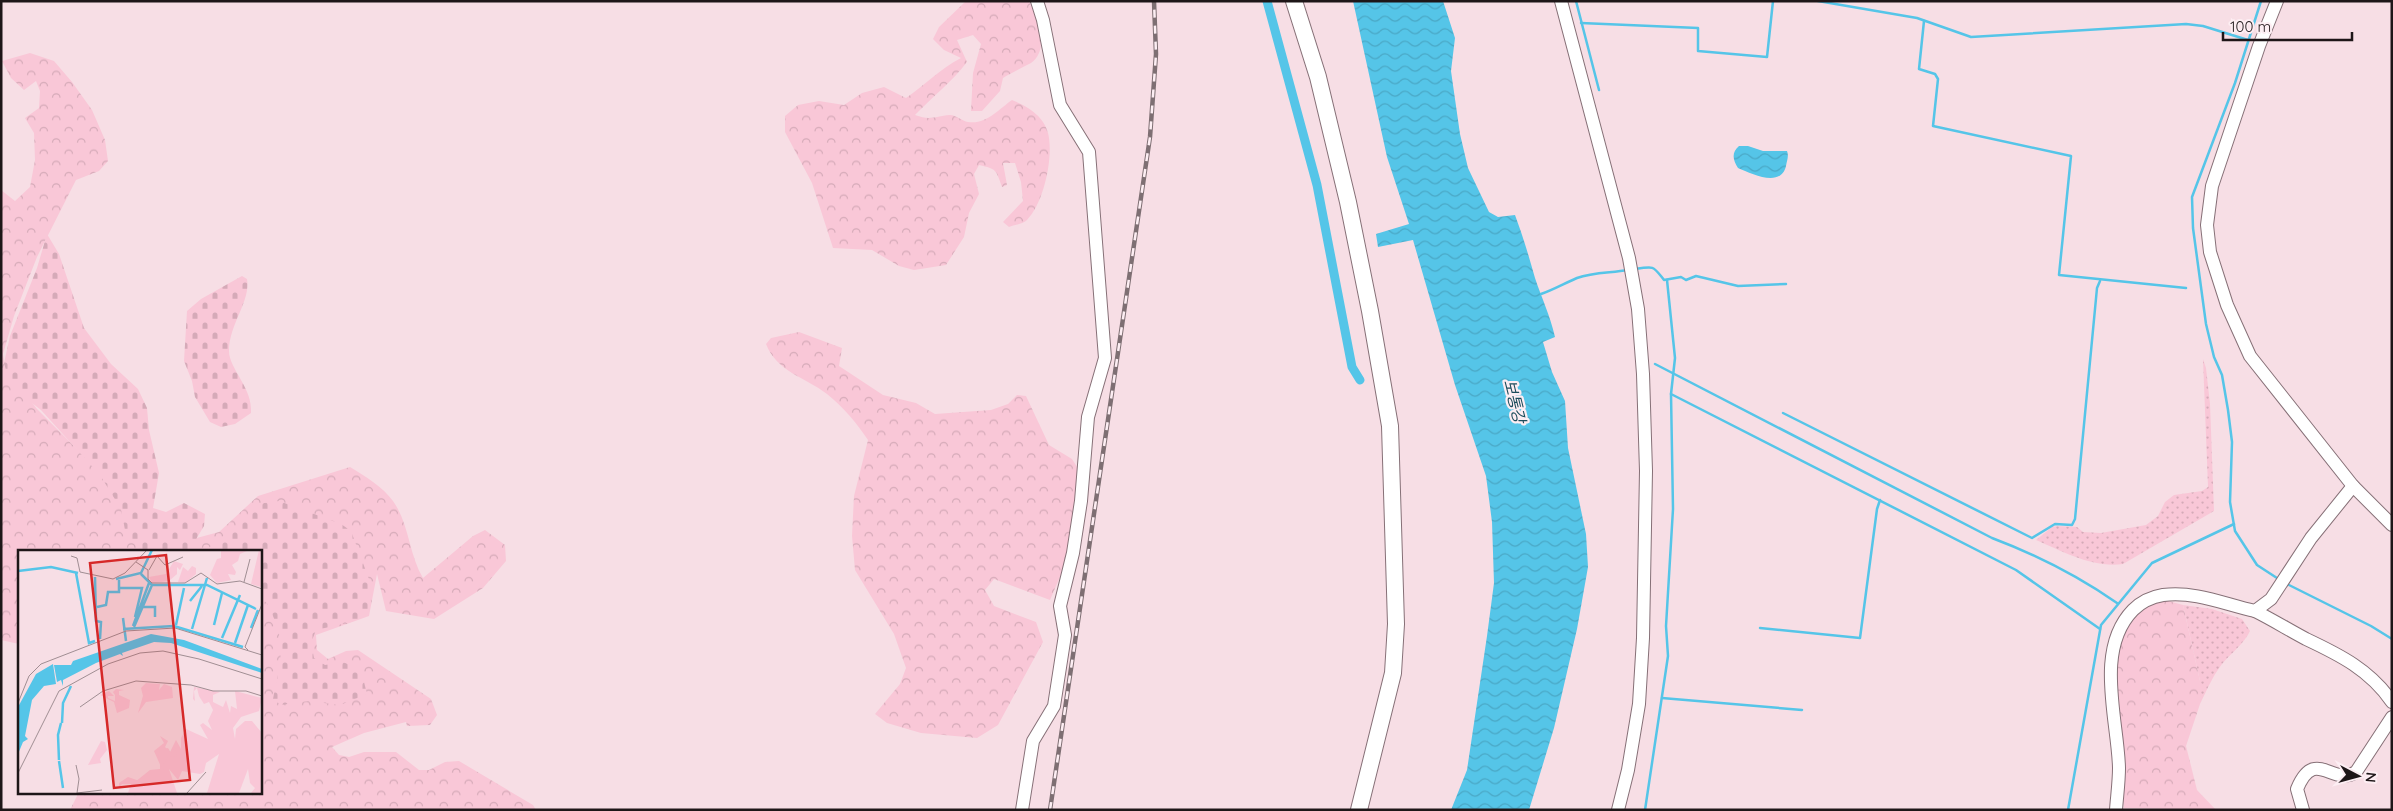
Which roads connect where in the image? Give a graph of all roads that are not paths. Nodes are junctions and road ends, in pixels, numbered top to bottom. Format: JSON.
{"nodes":[{"id":1,"x":1037,"y":1,"type":"edge"},
{"id":2,"x":1294,"y":1,"type":"edge"},
{"id":3,"x":1561,"y":1,"type":"edge"},
{"id":4,"x":2277,"y":1,"type":"edge"},
{"id":5,"x":2353,"y":486,"type":"junction"},
{"id":6,"x":2392,"y":525,"type":"edge"},
{"id":7,"x":2256,"y":611,"type":"junction"},
{"id":8,"x":2392,"y":702,"type":"edge"},
{"id":9,"x":2392,"y":717,"type":"edge"},
{"id":10,"x":1022,"y":810,"type":"edge"},
{"id":11,"x":1359,"y":810,"type":"edge"},
{"id":12,"x":1618,"y":810,"type":"edge"},
{"id":13,"x":2116,"y":810,"type":"edge"},
{"id":14,"x":2303,"y":810,"type":"edge"}],
"edges":[{"from":1,"to":10,"type":"street"},
{"from":2,"to":11,"type":"main road"},
{"from":3,"to":12,"type":"street"},
{"from":4,"to":5,"type":"street"},
{"from":5,"to":6,"type":"street"},
{"from":5,"to":7,"type":"street"},
{"from":7,"to":8,"type":"street"},
{"from":7,"to":13,"type":"street"},
{"from":9,"to":14,"type":"street"}]}
